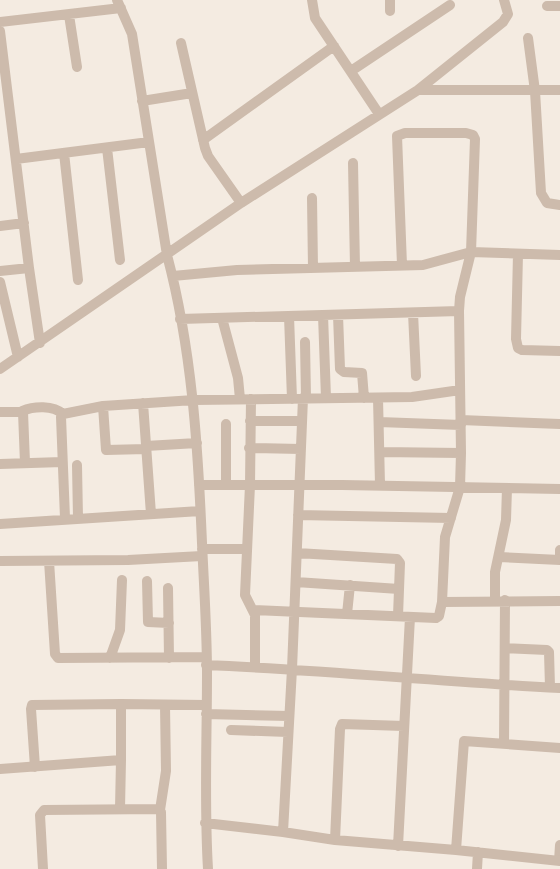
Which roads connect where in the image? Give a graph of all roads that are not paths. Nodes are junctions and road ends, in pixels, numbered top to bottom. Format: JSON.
{"nodes":[{"id":1,"x":312,"y":0,"type":"edge"},
{"id":2,"x":390,"y":0,"type":"edge"},
{"id":3,"x":504,"y":0,"type":"edge"},
{"id":4,"x":119,"y":4,"type":"edge"},
{"id":5,"x":450,"y":4,"type":"dead end"},
{"id":6,"x":547,"y":6,"type":"dead end"},
{"id":7,"x":560,"y":6,"type":"edge"},
{"id":8,"x":390,"y":11,"type":"dead end"},
{"id":9,"x":69,"y":15,"type":"junction"},
{"id":10,"x":0,"y":22,"type":"edge"},
{"id":11,"x":0,"y":31,"type":"edge"},
{"id":12,"x":528,"y":38,"type":"dead end"},
{"id":13,"x":181,"y":43,"type":"dead end"},
{"id":14,"x":334,"y":46,"type":"junction"},
{"id":15,"x":1,"y":50,"type":"edge"},
{"id":16,"x":77,"y":68,"type":"dead end"},
{"id":17,"x":351,"y":71,"type":"junction"},
{"id":18,"x":418,"y":90,"type":"junction"},
{"id":19,"x":560,"y":90,"type":"edge"},
{"id":20,"x":535,"y":91,"type":"junction"},
{"id":21,"x":192,"y":93,"type":"junction"},
{"id":22,"x":142,"y":101,"type":"junction"},
{"id":23,"x":5,"y":108,"type":"edge"},
{"id":24,"x":379,"y":114,"type":"junction"},
{"id":25,"x":203,"y":140,"type":"junction"},
{"id":26,"x":149,"y":142,"type":"junction"},
{"id":27,"x":107,"y":148,"type":"junction"},
{"id":28,"x":64,"y":153,"type":"junction"},
{"id":29,"x":16,"y":159,"type":"junction"},
{"id":30,"x":353,"y":163,"type":"dead end"},
{"id":31,"x":312,"y":198,"type":"dead end"},
{"id":32,"x":241,"y":203,"type":"junction"},
{"id":33,"x":560,"y":205,"type":"edge"},
{"id":34,"x":24,"y":223,"type":"junction"},
{"id":35,"x":0,"y":226,"type":"edge"},
{"id":36,"x":471,"y":252,"type":"junction"},
{"id":37,"x":518,"y":254,"type":"junction"},
{"id":38,"x":167,"y":255,"type":"junction"},
{"id":39,"x":560,"y":255,"type":"edge"},
{"id":40,"x":120,"y":260,"type":"dead end"},
{"id":41,"x":402,"y":266,"type":"junction"},
{"id":42,"x":355,"y":267,"type":"junction"},
{"id":43,"x":29,"y":268,"type":"junction"},
{"id":44,"x":313,"y":268,"type":"junction"},
{"id":45,"x":0,"y":272,"type":"edge"},
{"id":46,"x":173,"y":276,"type":"junction"},
{"id":47,"x":78,"y":280,"type":"dead end"},
{"id":48,"x":0,"y":282,"type":"edge"},
{"id":49,"x":459,"y":311,"type":"junction"},
{"id":50,"x":413,"y":312,"type":"junction"},
{"id":51,"x":323,"y":315,"type":"junction"},
{"id":52,"x":338,"y":315,"type":"junction"},
{"id":53,"x":289,"y":316,"type":"junction"},
{"id":54,"x":222,"y":318,"type":"junction"},
{"id":55,"x":180,"y":319,"type":"junction"},
{"id":56,"x":305,"y":342,"type":"dead end"},
{"id":57,"x":40,"y":343,"type":"junction"},
{"id":58,"x":560,"y":350,"type":"edge"},
{"id":59,"x":18,"y":357,"type":"junction"},
{"id":60,"x":0,"y":369,"type":"edge"},
{"id":61,"x":416,"y":376,"type":"dead end"},
{"id":62,"x":460,"y":390,"type":"junction"},
{"id":63,"x":292,"y":398,"type":"junction"},
{"id":64,"x":305,"y":398,"type":"junction"},
{"id":65,"x":326,"y":398,"type":"junction"},
{"id":66,"x":364,"y":398,"type":"junction"},
{"id":67,"x":378,"y":398,"type":"junction"},
{"id":68,"x":246,"y":399,"type":"junction"},
{"id":69,"x":194,"y":400,"type":"junction"},
{"id":70,"x":143,"y":403,"type":"junction"},
{"id":71,"x":103,"y":406,"type":"junction"},
{"id":72,"x":22,"y":411,"type":"junction"},
{"id":73,"x":0,"y":412,"type":"edge"},
{"id":74,"x":63,"y":414,"type":"junction"},
{"id":75,"x":250,"y":421,"type":"junction"},
{"id":76,"x":302,"y":421,"type":"junction"},
{"id":77,"x":379,"y":422,"type":"junction"},
{"id":78,"x":461,"y":423,"type":"junction"},
{"id":79,"x":226,"y":424,"type":"dead end"},
{"id":80,"x":560,"y":424,"type":"edge"},
{"id":81,"x":196,"y":443,"type":"junction"},
{"id":82,"x":146,"y":448,"type":"junction"},
{"id":83,"x":249,"y":448,"type":"junction"},
{"id":84,"x":301,"y":450,"type":"junction"},
{"id":85,"x":380,"y":452,"type":"junction"},
{"id":86,"x":462,"y":453,"type":"junction"},
{"id":87,"x":62,"y":462,"type":"junction"},
{"id":88,"x":26,"y":463,"type":"junction"},
{"id":89,"x":0,"y":464,"type":"edge"},
{"id":90,"x":77,"y":465,"type":"dead end"},
{"id":91,"x":200,"y":485,"type":"junction"},
{"id":92,"x":226,"y":485,"type":"junction"},
{"id":93,"x":250,"y":485,"type":"junction"},
{"id":94,"x":300,"y":485,"type":"junction"},
{"id":95,"x":380,"y":485,"type":"junction"},
{"id":96,"x":460,"y":488,"type":"junction"},
{"id":97,"x":507,"y":488,"type":"junction"},
{"id":98,"x":560,"y":488,"type":"edge"},
{"id":99,"x":200,"y":511,"type":"junction"},
{"id":100,"x":151,"y":514,"type":"junction"},
{"id":101,"x":298,"y":515,"type":"junction"},
{"id":102,"x":65,"y":518,"type":"junction"},
{"id":103,"x":78,"y":518,"type":"junction"},
{"id":104,"x":451,"y":518,"type":"junction"},
{"id":105,"x":0,"y":524,"type":"edge"},
{"id":106,"x":247,"y":549,"type":"junction"},
{"id":107,"x":560,"y":550,"type":"edge"},
{"id":108,"x":202,"y":553,"type":"junction"},
{"id":109,"x":297,"y":553,"type":"junction"},
{"id":110,"x":499,"y":557,"type":"junction"},
{"id":111,"x":560,"y":560,"type":"edge"},
{"id":112,"x":0,"y":561,"type":"edge"},
{"id":113,"x":49,"y":561,"type":"junction"},
{"id":114,"x":122,"y":580,"type":"dead end"},
{"id":115,"x":147,"y":582,"type":"dead end"},
{"id":116,"x":296,"y":582,"type":"junction"},
{"id":117,"x":350,"y":585,"type":"junction"},
{"id":118,"x":168,"y":588,"type":"dead end"},
{"id":119,"x":399,"y":589,"type":"junction"},
{"id":120,"x":500,"y":600,"type":"junction"},
{"id":121,"x":560,"y":601,"type":"edge"},
{"id":122,"x":442,"y":602,"type":"junction"},
{"id":123,"x":254,"y":610,"type":"junction"},
{"id":124,"x":294,"y":611,"type":"junction"},
{"id":125,"x":347,"y":614,"type":"junction"},
{"id":126,"x":398,"y":616,"type":"junction"},
{"id":127,"x":410,"y":617,"type":"junction"},
{"id":128,"x":169,"y":623,"type":"junction"},
{"id":129,"x":505,"y":648,"type":"junction"},
{"id":130,"x":110,"y":658,"type":"junction"},
{"id":131,"x":169,"y":658,"type":"junction"},
{"id":132,"x":206,"y":661,"type":"junction"},
{"id":133,"x":255,"y":667,"type":"junction"},
{"id":134,"x":292,"y":669,"type":"junction"},
{"id":135,"x":407,"y":678,"type":"junction"},
{"id":136,"x":505,"y":685,"type":"junction"},
{"id":137,"x":555,"y":688,"type":"edge"},
{"id":138,"x":121,"y":704,"type":"junction"},
{"id":139,"x":166,"y":705,"type":"junction"},
{"id":140,"x":206,"y":710,"type":"junction"},
{"id":141,"x":290,"y":716,"type":"junction"},
{"id":142,"x":404,"y":726,"type":"junction"},
{"id":143,"x":231,"y":730,"type":"dead end"},
{"id":144,"x":288,"y":732,"type":"junction"},
{"id":145,"x":504,"y":744,"type":"junction"},
{"id":146,"x":560,"y":748,"type":"edge"},
{"id":147,"x":121,"y":760,"type":"junction"},
{"id":148,"x":35,"y":767,"type":"junction"},
{"id":149,"x":0,"y":769,"type":"edge"},
{"id":150,"x":120,"y":809,"type":"junction"},
{"id":151,"x":160,"y":810,"type":"junction"},
{"id":152,"x":205,"y":823,"type":"junction"},
{"id":153,"x":283,"y":832,"type":"junction"},
{"id":154,"x":335,"y":840,"type":"junction"},
{"id":155,"x":398,"y":846,"type":"junction"},
{"id":156,"x":560,"y":846,"type":"edge"},
{"id":157,"x":456,"y":850,"type":"junction"},
{"id":158,"x":478,"y":852,"type":"junction"},
{"id":159,"x":559,"y":861,"type":"edge"},
{"id":160,"x":43,"y":869,"type":"edge"},
{"id":161,"x":162,"y":869,"type":"edge"},
{"id":162,"x":208,"y":869,"type":"edge"},
{"id":163,"x":477,"y":869,"type":"edge"}],
"edges":[{"from":1,"to":14,"type":"street"},
{"from":2,"to":8,"type":"street"},
{"from":3,"to":18,"type":"street"},
{"from":4,"to":9,"type":"street"},
{"from":4,"to":22,"type":"street"},
{"from":5,"to":17,"type":"street"},
{"from":6,"to":7,"type":"street"},
{"from":9,"to":10,"type":"street"},
{"from":9,"to":16,"type":"street"},
{"from":11,"to":15,"type":"street"},
{"from":12,"to":20,"type":"street"},
{"from":13,"to":21,"type":"street"},
{"from":14,"to":17,"type":"street"},
{"from":14,"to":25,"type":"street"},
{"from":15,"to":23,"type":"street"},
{"from":17,"to":24,"type":"street"},
{"from":18,"to":20,"type":"street"},
{"from":18,"to":24,"type":"street"},
{"from":19,"to":20,"type":"street"},
{"from":20,"to":33,"type":"street"},
{"from":21,"to":22,"type":"street"},
{"from":21,"to":25,"type":"street"},
{"from":22,"to":26,"type":"street"},
{"from":23,"to":29,"type":"street"},
{"from":24,"to":32,"type":"street"},
{"from":25,"to":32,"type":"street"},
{"from":26,"to":27,"type":"street"},
{"from":26,"to":38,"type":"street"},
{"from":27,"to":28,"type":"street"},
{"from":27,"to":40,"type":"street"},
{"from":28,"to":29,"type":"street"},
{"from":28,"to":47,"type":"street"},
{"from":29,"to":34,"type":"street"},
{"from":30,"to":42,"type":"street"},
{"from":31,"to":44,"type":"street"},
{"from":32,"to":38,"type":"street"},
{"from":34,"to":35,"type":"street"},
{"from":34,"to":43,"type":"street"},
{"from":36,"to":37,"type":"street"},
{"from":36,"to":41,"type":"street"},
{"from":36,"to":41,"type":"street"},
{"from":36,"to":49,"type":"street"},
{"from":37,"to":39,"type":"street"},
{"from":37,"to":58,"type":"street"},
{"from":38,"to":46,"type":"street"},
{"from":38,"to":57,"type":"street"},
{"from":41,"to":42,"type":"street"},
{"from":42,"to":44,"type":"street"},
{"from":43,"to":45,"type":"street"},
{"from":43,"to":57,"type":"street"},
{"from":44,"to":46,"type":"street"},
{"from":46,"to":55,"type":"street"},
{"from":48,"to":59,"type":"street"},
{"from":49,"to":50,"type":"street"},
{"from":49,"to":62,"type":"street"},
{"from":50,"to":52,"type":"street"},
{"from":50,"to":61,"type":"street"},
{"from":51,"to":52,"type":"street"},
{"from":51,"to":53,"type":"street"},
{"from":51,"to":65,"type":"street"},
{"from":52,"to":66,"type":"street"},
{"from":53,"to":54,"type":"street"},
{"from":53,"to":63,"type":"street"},
{"from":54,"to":55,"type":"street"},
{"from":54,"to":68,"type":"street"},
{"from":55,"to":69,"type":"street"},
{"from":56,"to":64,"type":"street"},
{"from":57,"to":59,"type":"street"},
{"from":59,"to":60,"type":"street"},
{"from":62,"to":67,"type":"street"},
{"from":62,"to":78,"type":"street"},
{"from":63,"to":64,"type":"street"},
{"from":63,"to":68,"type":"street"},
{"from":64,"to":65,"type":"street"},
{"from":64,"to":76,"type":"street"},
{"from":65,"to":66,"type":"street"},
{"from":66,"to":67,"type":"street"},
{"from":67,"to":77,"type":"street"},
{"from":68,"to":69,"type":"street"},
{"from":68,"to":75,"type":"street"},
{"from":69,"to":70,"type":"street"},
{"from":69,"to":81,"type":"street"},
{"from":70,"to":71,"type":"street"},
{"from":70,"to":82,"type":"street"},
{"from":71,"to":74,"type":"street"},
{"from":71,"to":82,"type":"street"},
{"from":72,"to":73,"type":"street"},
{"from":72,"to":74,"type":"street"},
{"from":72,"to":88,"type":"street"},
{"from":74,"to":87,"type":"street"},
{"from":75,"to":76,"type":"street"},
{"from":75,"to":83,"type":"street"},
{"from":76,"to":84,"type":"street"},
{"from":77,"to":78,"type":"street"},
{"from":77,"to":85,"type":"street"},
{"from":78,"to":80,"type":"street"},
{"from":78,"to":86,"type":"street"},
{"from":79,"to":92,"type":"street"},
{"from":81,"to":82,"type":"street"},
{"from":81,"to":91,"type":"street"},
{"from":82,"to":100,"type":"street"},
{"from":83,"to":84,"type":"street"},
{"from":83,"to":93,"type":"street"},
{"from":84,"to":94,"type":"street"},
{"from":85,"to":86,"type":"street"},
{"from":85,"to":95,"type":"street"},
{"from":86,"to":96,"type":"street"},
{"from":87,"to":88,"type":"street"},
{"from":87,"to":102,"type":"street"},
{"from":88,"to":89,"type":"street"},
{"from":90,"to":103,"type":"street"},
{"from":91,"to":92,"type":"street"},
{"from":91,"to":99,"type":"street"},
{"from":92,"to":93,"type":"street"},
{"from":93,"to":94,"type":"street"},
{"from":93,"to":106,"type":"street"},
{"from":94,"to":95,"type":"street"},
{"from":94,"to":101,"type":"street"},
{"from":95,"to":96,"type":"street"},
{"from":96,"to":97,"type":"street"},
{"from":96,"to":104,"type":"street"},
{"from":97,"to":98,"type":"street"},
{"from":97,"to":110,"type":"street"},
{"from":99,"to":100,"type":"street"},
{"from":99,"to":108,"type":"street"},
{"from":100,"to":103,"type":"street"},
{"from":101,"to":104,"type":"street"},
{"from":101,"to":109,"type":"street"},
{"from":102,"to":103,"type":"street"},
{"from":102,"to":105,"type":"street"},
{"from":104,"to":122,"type":"street"},
{"from":106,"to":108,"type":"street"},
{"from":106,"to":123,"type":"street"},
{"from":107,"to":111,"type":"street"},
{"from":108,"to":113,"type":"street"},
{"from":108,"to":132,"type":"street"},
{"from":109,"to":116,"type":"street"},
{"from":109,"to":119,"type":"street"},
{"from":110,"to":111,"type":"street"},
{"from":110,"to":120,"type":"street"},
{"from":112,"to":113,"type":"street"},
{"from":113,"to":130,"type":"street"},
{"from":114,"to":130,"type":"street"},
{"from":115,"to":128,"type":"street"},
{"from":116,"to":117,"type":"street"},
{"from":116,"to":124,"type":"street"},
{"from":117,"to":119,"type":"street"},
{"from":117,"to":125,"type":"street"},
{"from":118,"to":128,"type":"street"},
{"from":119,"to":126,"type":"street"},
{"from":120,"to":121,"type":"street"},
{"from":120,"to":122,"type":"street"},
{"from":120,"to":129,"type":"street"},
{"from":122,"to":127,"type":"street"},
{"from":123,"to":124,"type":"street"},
{"from":123,"to":133,"type":"street"},
{"from":124,"to":125,"type":"street"},
{"from":124,"to":134,"type":"street"},
{"from":125,"to":126,"type":"street"},
{"from":126,"to":127,"type":"street"},
{"from":127,"to":135,"type":"street"},
{"from":128,"to":131,"type":"street"},
{"from":129,"to":136,"type":"street"},
{"from":129,"to":137,"type":"street"},
{"from":130,"to":131,"type":"street"},
{"from":131,"to":132,"type":"street"},
{"from":132,"to":133,"type":"street"},
{"from":132,"to":140,"type":"street"},
{"from":133,"to":134,"type":"street"},
{"from":134,"to":135,"type":"street"},
{"from":134,"to":141,"type":"street"},
{"from":135,"to":136,"type":"street"},
{"from":135,"to":142,"type":"street"},
{"from":136,"to":137,"type":"street"},
{"from":136,"to":145,"type":"street"},
{"from":138,"to":139,"type":"street"},
{"from":138,"to":147,"type":"street"},
{"from":138,"to":148,"type":"street"},
{"from":139,"to":140,"type":"street"},
{"from":139,"to":151,"type":"street"},
{"from":140,"to":141,"type":"street"},
{"from":140,"to":152,"type":"street"},
{"from":141,"to":144,"type":"street"},
{"from":142,"to":154,"type":"street"},
{"from":142,"to":155,"type":"street"},
{"from":143,"to":144,"type":"street"},
{"from":144,"to":153,"type":"street"},
{"from":145,"to":146,"type":"street"},
{"from":145,"to":157,"type":"street"},
{"from":147,"to":148,"type":"street"},
{"from":147,"to":150,"type":"street"},
{"from":148,"to":149,"type":"street"},
{"from":150,"to":151,"type":"street"},
{"from":150,"to":160,"type":"street"},
{"from":151,"to":161,"type":"street"},
{"from":152,"to":153,"type":"street"},
{"from":152,"to":162,"type":"street"},
{"from":153,"to":154,"type":"street"},
{"from":154,"to":155,"type":"street"},
{"from":155,"to":157,"type":"street"},
{"from":156,"to":159,"type":"street"},
{"from":157,"to":158,"type":"street"},
{"from":158,"to":159,"type":"street"},
{"from":158,"to":163,"type":"street"}]}
